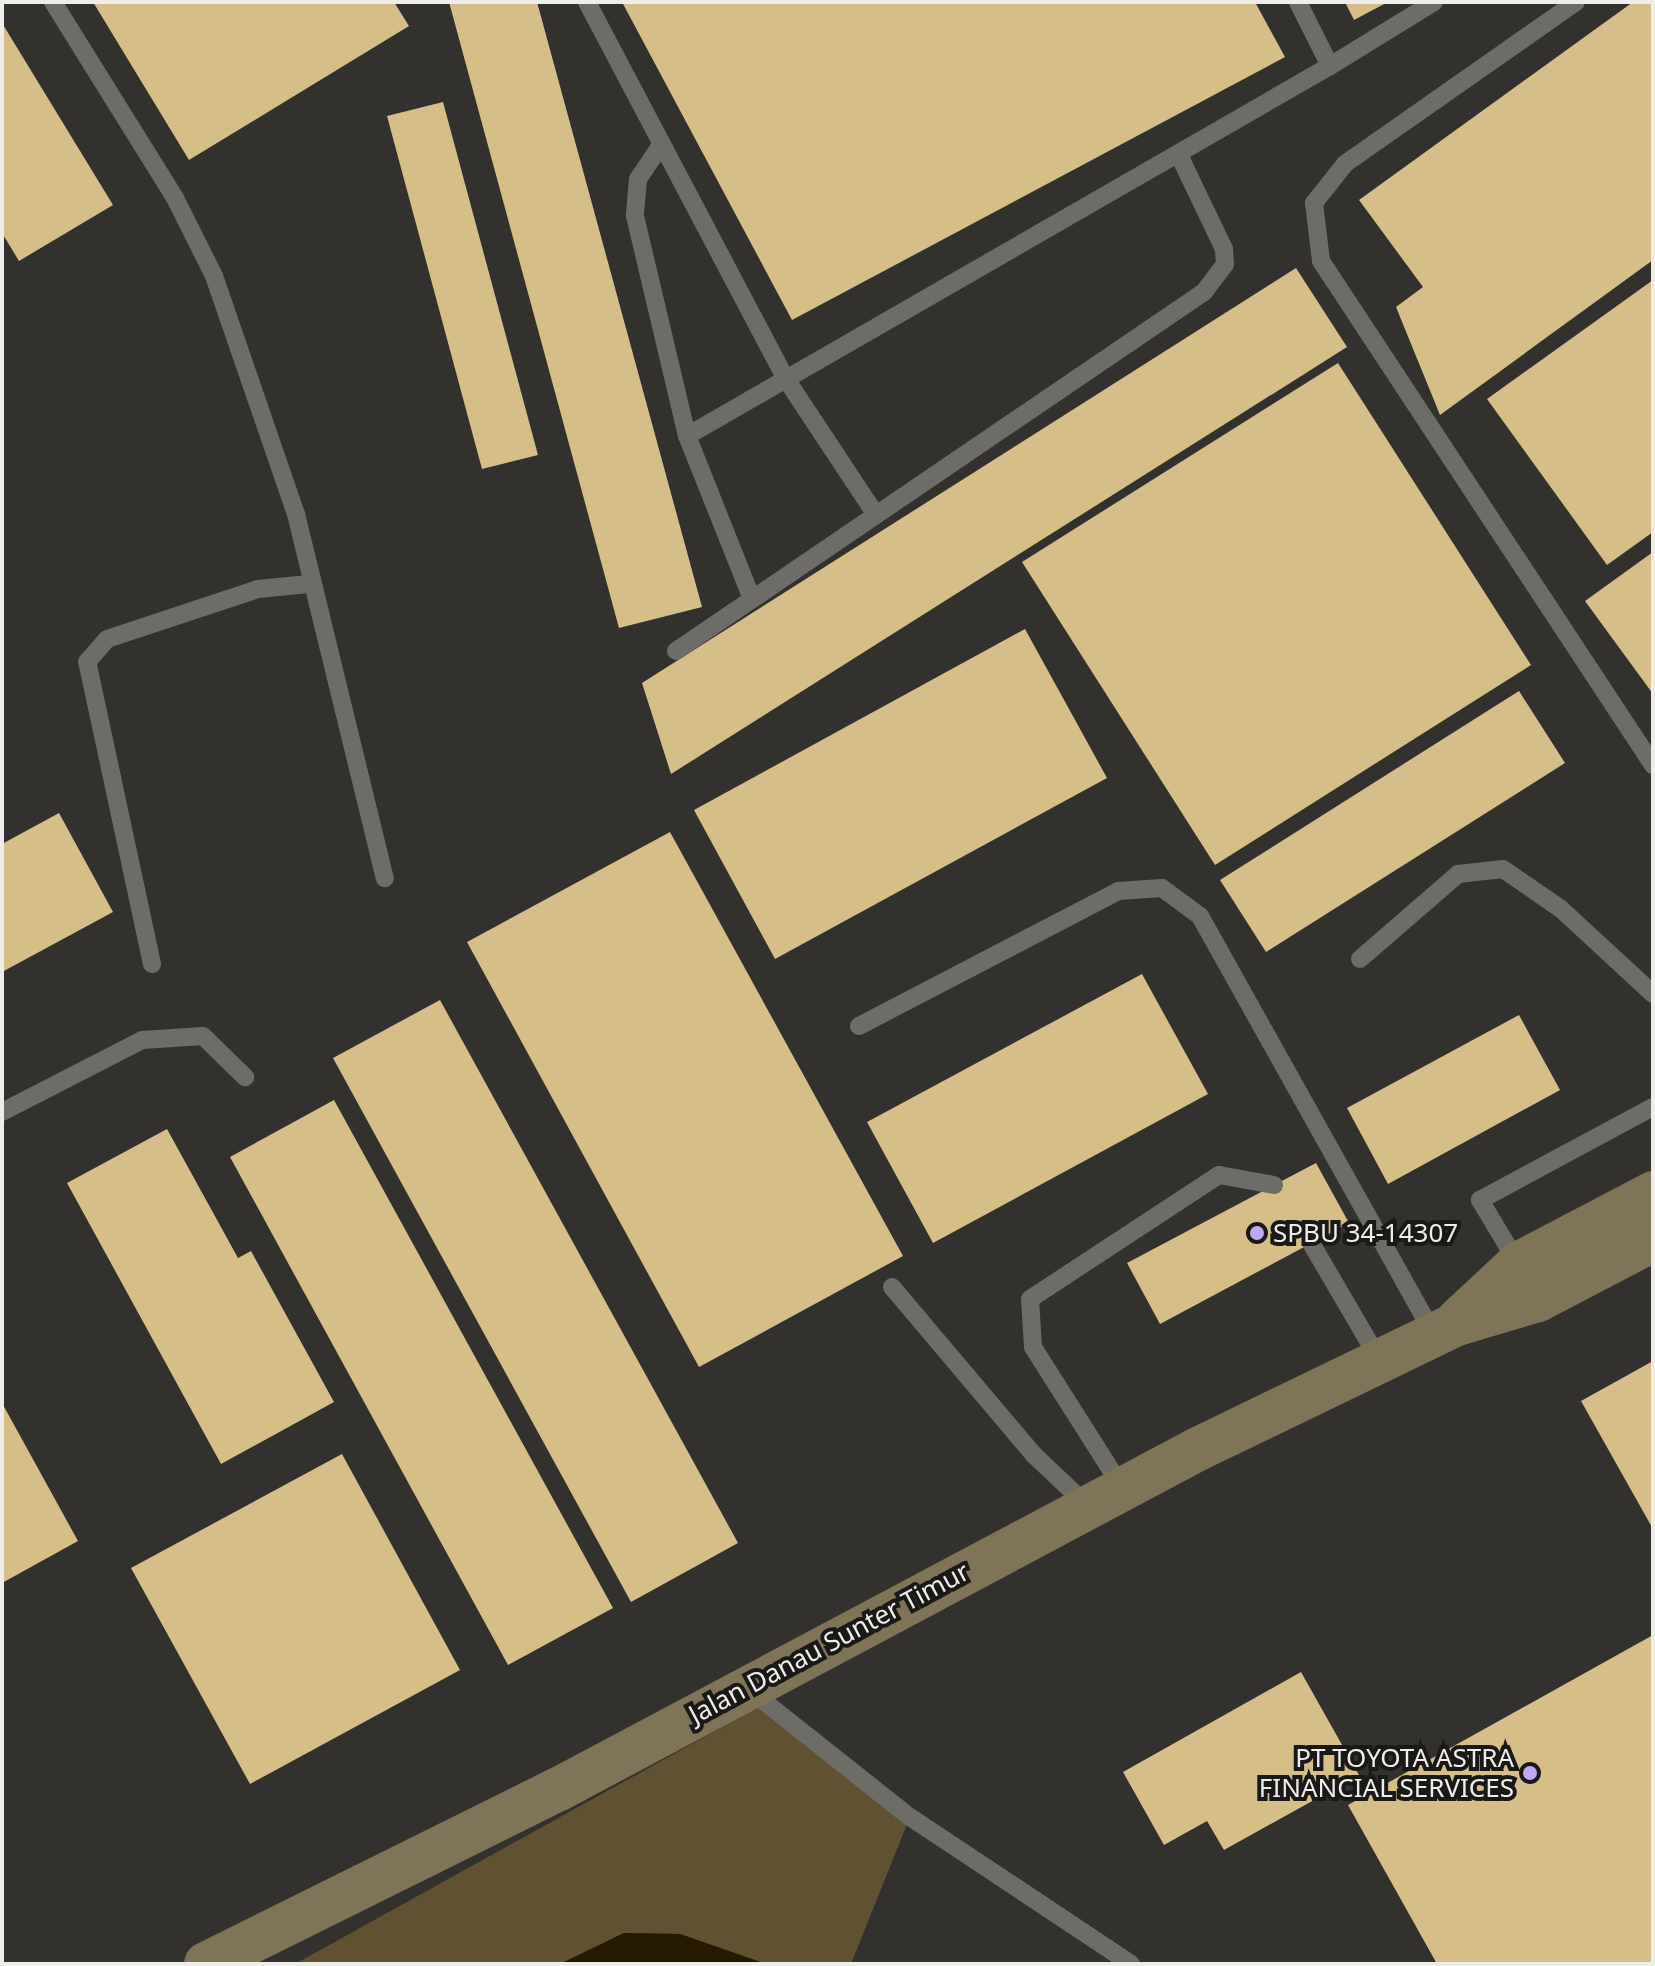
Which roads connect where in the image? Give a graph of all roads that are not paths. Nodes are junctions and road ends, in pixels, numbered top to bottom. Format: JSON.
{"nodes":[{"id":1,"x":53,"y":2,"type":"edge"},
{"id":2,"x":587,"y":2,"type":"edge"},
{"id":3,"x":1298,"y":2,"type":"edge"},
{"id":4,"x":1434,"y":2,"type":"edge"},
{"id":5,"x":1576,"y":2,"type":"edge"},
{"id":6,"x":1330,"y":66,"type":"junction"},
{"id":7,"x":659,"y":148,"type":"junction"},
{"id":8,"x":1178,"y":153,"type":"junction"},
{"id":9,"x":786,"y":379,"type":"junction"},
{"id":10,"x":687,"y":436,"type":"junction"},
{"id":11,"x":876,"y":515,"type":"junction"},
{"id":12,"x":309,"y":584,"type":"junction"},
{"id":13,"x":752,"y":599,"type":"junction"},
{"id":14,"x":676,"y":651,"type":"dead end"},
{"id":15,"x":1653,"y":765,"type":"edge"},
{"id":16,"x":385,"y":878,"type":"dead end"},
{"id":17,"x":1360,"y":959,"type":"dead end"},
{"id":18,"x":152,"y":964,"type":"dead end"},
{"id":19,"x":1653,"y":994,"type":"edge"},
{"id":20,"x":859,"y":1026,"type":"dead end"},
{"id":21,"x":245,"y":1077,"type":"dead end"},
{"id":22,"x":1653,"y":1107,"type":"edge"},
{"id":23,"x":2,"y":1112,"type":"edge"},
{"id":24,"x":1274,"y":1185,"type":"dead end"},
{"id":25,"x":1652,"y":1197,"type":"edge"},
{"id":26,"x":1653,"y":1240,"type":"edge"},
{"id":27,"x":1311,"y":1243,"type":"dead end"},
{"id":28,"x":1528,"y":1282,"type":"junction"},
{"id":29,"x":892,"y":1287,"type":"dead end"},
{"id":30,"x":1444,"y":1329,"type":"junction"},
{"id":31,"x":1380,"y":1361,"type":"junction"},
{"id":32,"x":1106,"y":1498,"type":"junction"},
{"id":33,"x":744,"y":1686,"type":"junction"},
{"id":34,"x":206,"y":1964,"type":"edge"},
{"id":35,"x":1131,"y":1964,"type":"edge"}],
"edges":[{"from":1,"to":12,"type":"lane"},
{"from":2,"to":7,"type":"lane"},
{"from":3,"to":6,"type":"lane"},
{"from":4,"to":6,"type":"lane"},
{"from":5,"to":15,"type":"lane"},
{"from":6,"to":8,"type":"lane"},
{"from":7,"to":9,"type":"lane"},
{"from":7,"to":10,"type":"lane"},
{"from":8,"to":9,"type":"lane"},
{"from":8,"to":11,"type":"lane"},
{"from":9,"to":10,"type":"lane"},
{"from":9,"to":11,"type":"lane"},
{"from":10,"to":13,"type":"lane"},
{"from":11,"to":13,"type":"lane"},
{"from":12,"to":16,"type":"lane"},
{"from":12,"to":18,"type":"lane"},
{"from":13,"to":14,"type":"lane"},
{"from":17,"to":19,"type":"lane"},
{"from":20,"to":30,"type":"lane"},
{"from":21,"to":23,"type":"lane"},
{"from":22,"to":28,"type":"lane"},
{"from":24,"to":32,"type":"lane"},
{"from":25,"to":28,"type":"main road","name":"Jalan Danau Sunter Timur"},
{"from":26,"to":28,"type":"main road","name":"Jalan Danau Sunter Timur"},
{"from":27,"to":31,"type":"lane"},
{"from":28,"to":30,"type":"main road","name":"Jalan Danau Sunter Timur"},
{"from":29,"to":32,"type":"lane"},
{"from":30,"to":31,"type":"main road","name":"Jalan Danau Sunter Timur"},
{"from":31,"to":32,"type":"main road","name":"Jalan Danau Sunter Timur"},
{"from":32,"to":33,"type":"main road","name":"Jalan Danau Sunter Timur"},
{"from":33,"to":34,"type":"main road","name":"Jalan Danau Sunter Timur"},
{"from":33,"to":35,"type":"lane"}]}
